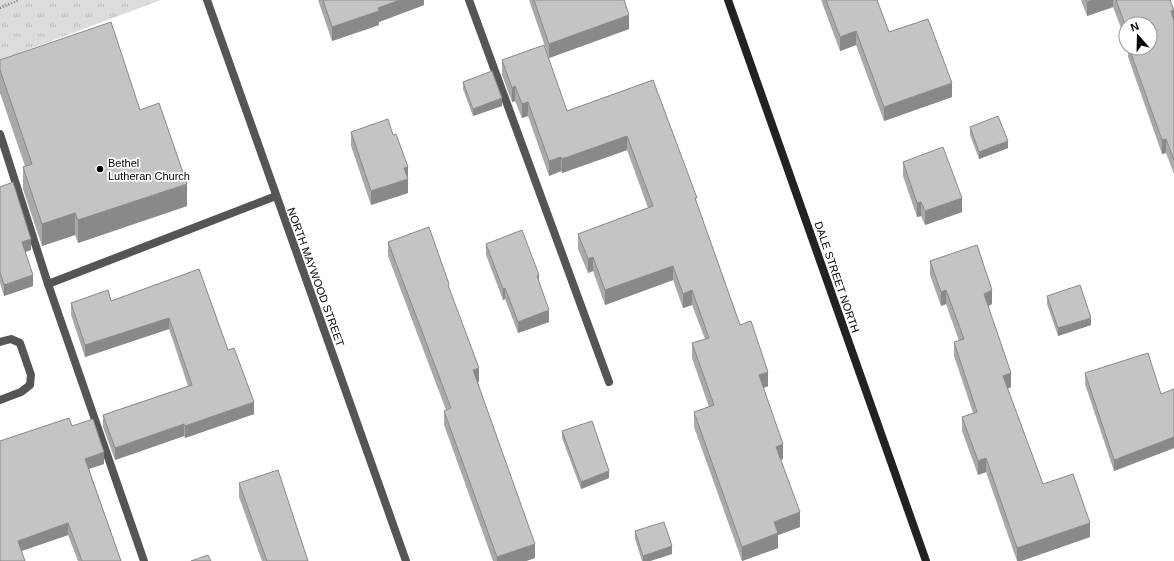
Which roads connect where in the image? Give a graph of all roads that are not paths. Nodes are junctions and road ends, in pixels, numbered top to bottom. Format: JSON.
{"nodes":[{"id":1,"x":207,"y":0,"type":"edge"},
{"id":2,"x":469,"y":0,"type":"edge"},
{"id":3,"x":728,"y":0,"type":"edge"},
{"id":4,"x":0,"y":134,"type":"edge"},
{"id":5,"x":276,"y":196,"type":"junction"},
{"id":6,"x":48,"y":284,"type":"junction"},
{"id":7,"x":0,"y":342,"type":"edge"},
{"id":8,"x":609,"y":382,"type":"dead end"},
{"id":9,"x":0,"y":400,"type":"edge"},
{"id":10,"x":144,"y":561,"type":"edge"},
{"id":11,"x":406,"y":561,"type":"edge"},
{"id":12,"x":926,"y":561,"type":"edge"}],
"edges":[{"from":1,"to":5,"type":"street","name":"NORTH MAYWOOD STREET"},
{"from":2,"to":8,"type":"street"},
{"from":3,"to":12,"type":"main road","name":"DALE STREET NORTH"},
{"from":4,"to":6,"type":"street"},
{"from":5,"to":6,"type":"street"},
{"from":5,"to":11,"type":"street","name":"NORTH MAYWOOD STREET"},
{"from":6,"to":10,"type":"street"},
{"from":7,"to":9,"type":"street"}]}
